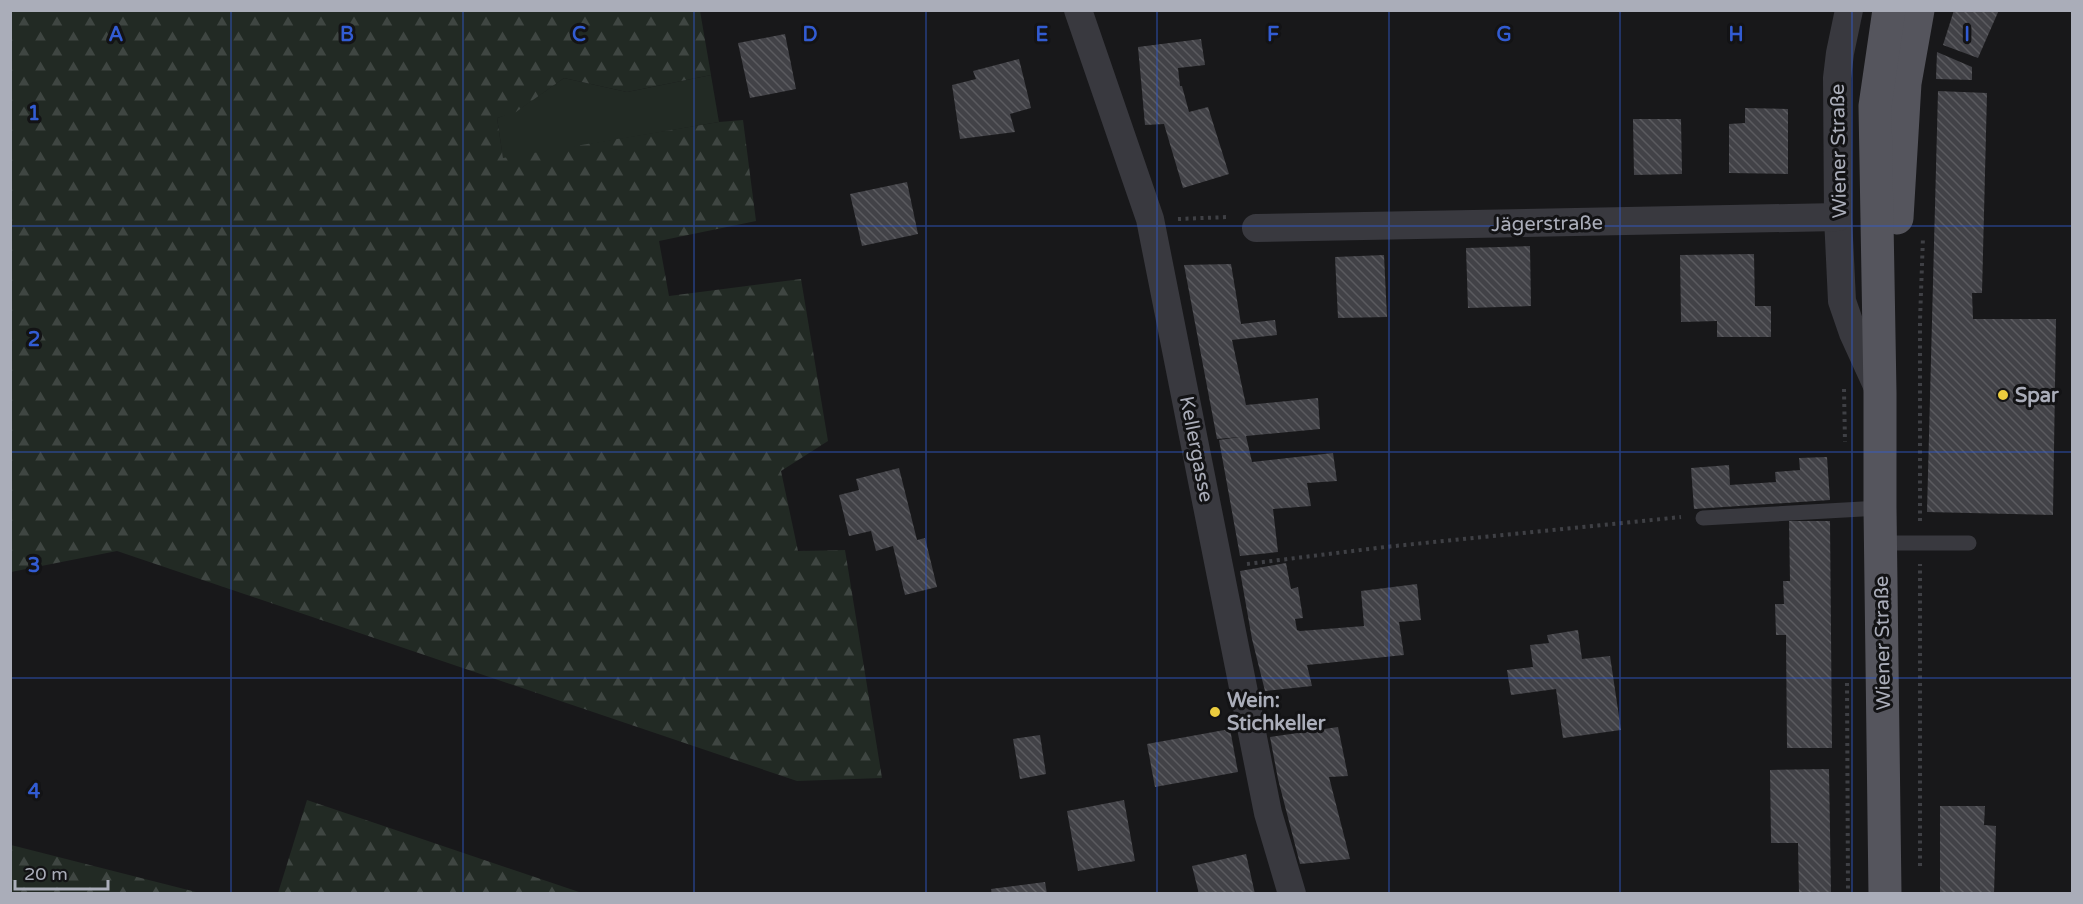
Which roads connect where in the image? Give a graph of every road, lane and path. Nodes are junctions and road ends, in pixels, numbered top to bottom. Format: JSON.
{"nodes":[{"id":1,"x":1078,"y":10,"type":"edge"},
{"id":2,"x":1849,"y":10,"type":"edge"},
{"id":3,"x":1888,"y":10,"type":"edge"},
{"id":4,"x":1918,"y":10,"type":"edge"},
{"id":5,"x":1838,"y":218,"type":"junction"},
{"id":6,"x":1150,"y":219,"type":"junction"},
{"id":7,"x":1256,"y":228,"type":"joint"},
{"id":8,"x":1923,"y":230,"type":"dead end"},
{"id":9,"x":1880,"y":393,"type":"junction"},
{"id":10,"x":1880,"y":508,"type":"junction"},
{"id":11,"x":1702,"y":518,"type":"joint"},
{"id":12,"x":1880,"y":543,"type":"junction"},
{"id":13,"x":1920,"y":543,"type":"junction"},
{"id":14,"x":1969,"y":543,"type":"dead end"},
{"id":15,"x":1221,"y":568,"type":"junction"},
{"id":16,"x":1920,"y":870,"type":"dead end"},
{"id":17,"x":1292,"y":894,"type":"edge"},
{"id":18,"x":1885,"y":894,"type":"edge"}],
"edges":[{"from":1,"to":6,"type":"street","name":"Kellergasse"},
{"from":2,"to":5,"type":"street","name":"Wiener Straße"},
{"from":3,"to":9,"type":"main road","name":"Wiener Straße"},
{"from":4,"to":9,"type":"main road","name":"Wiener Straße"},
{"from":5,"to":7,"type":"street","name":"Jägerstraße"},
{"from":5,"to":9,"type":"street","name":"Wiener Straße"},
{"from":6,"to":7,"type":"path"},
{"from":6,"to":15,"type":"street","name":"Kellergasse"},
{"from":8,"to":13,"type":"path"},
{"from":9,"to":10,"type":"main road","name":"Wiener Straße"},
{"from":10,"to":11,"type":"lane"},
{"from":10,"to":12,"type":"main road","name":"Wiener Straße"},
{"from":11,"to":15,"type":"path"},
{"from":12,"to":13,"type":"lane"},
{"from":12,"to":18,"type":"main road","name":"Wiener Straße"},
{"from":13,"to":14,"type":"lane"},
{"from":13,"to":16,"type":"path"},
{"from":15,"to":17,"type":"street","name":"Kellergasse"}]}
